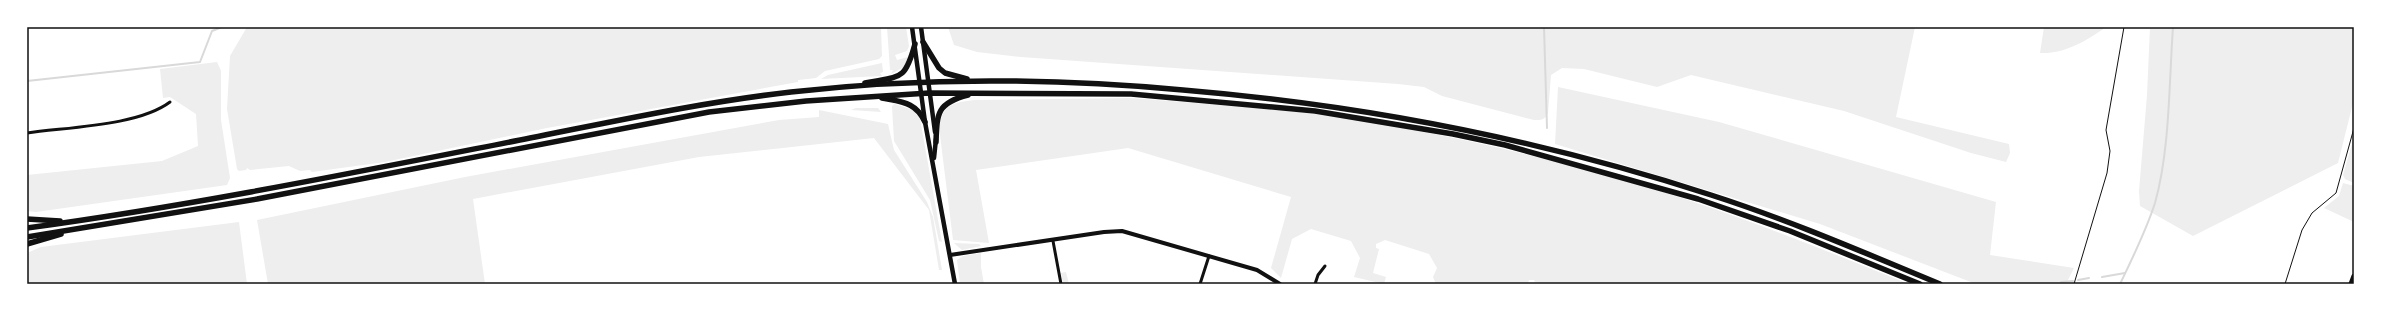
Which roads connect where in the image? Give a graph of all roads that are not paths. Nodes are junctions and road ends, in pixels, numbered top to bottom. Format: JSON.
{"nodes":[{"id":1,"x":912,"y":27,"type":"edge"},
{"id":2,"x":921,"y":27,"type":"edge"},
{"id":3,"x":923,"y":42,"type":"junction"},
{"id":4,"x":915,"y":44,"type":"junction"},
{"id":5,"x":972,"y":80,"type":"junction"},
{"id":6,"x":927,"y":82,"type":"junction"},
{"id":7,"x":920,"y":83,"type":"junction"},
{"id":8,"x":850,"y":87,"type":"junction"},
{"id":9,"x":921,"y":93,"type":"junction"},
{"id":10,"x":929,"y":93,"type":"junction"},
{"id":11,"x":975,"y":93,"type":"junction"},
{"id":12,"x":872,"y":97,"type":"junction"},
{"id":13,"x":170,"y":102,"type":"dead end"},
{"id":14,"x":925,"y":122,"type":"junction"},
{"id":15,"x":27,"y":133,"type":"edge"},
{"id":16,"x":936,"y":142,"type":"junction"},
{"id":17,"x":934,"y":164,"type":"junction"},
{"id":18,"x":27,"y":219,"type":"edge"},
{"id":19,"x":76,"y":221,"type":"junction"},
{"id":20,"x":27,"y":228,"type":"edge"},
{"id":21,"x":78,"y":229,"type":"junction"},
{"id":22,"x":27,"y":237,"type":"edge"},
{"id":23,"x":1053,"y":241,"type":"junction"},
{"id":24,"x":27,"y":244,"type":"edge"},
{"id":25,"x":950,"y":255,"type":"junction"},
{"id":26,"x":1209,"y":256,"type":"junction"},
{"id":27,"x":1325,"y":266,"type":"dead end"},
{"id":28,"x":2354,"y":276,"type":"edge"},
{"id":29,"x":955,"y":284,"type":"edge"},
{"id":30,"x":1060,"y":284,"type":"edge"},
{"id":31,"x":1200,"y":284,"type":"edge"},
{"id":32,"x":1280,"y":284,"type":"edge"},
{"id":33,"x":1315,"y":284,"type":"edge"},
{"id":34,"x":1920,"y":284,"type":"edge"},
{"id":35,"x":1940,"y":284,"type":"edge"},
{"id":36,"x":2351,"y":284,"type":"edge"}],
"edges":[{"from":1,"to":4,"type":"main road"},
{"from":2,"to":3,"type":"main road"},
{"from":3,"to":5,"type":"highway"},
{"from":3,"to":6,"type":"main road"},
{"from":4,"to":7,"type":"main road"},
{"from":4,"to":8,"type":"highway"},
{"from":5,"to":6,"type":"highway"},
{"from":5,"to":35,"type":"highway"},
{"from":6,"to":7,"type":"highway"},
{"from":6,"to":10,"type":"main road"},
{"from":7,"to":8,"type":"highway"},
{"from":7,"to":9,"type":"main road"},
{"from":8,"to":19,"type":"highway"},
{"from":9,"to":10,"type":"highway"},
{"from":9,"to":12,"type":"highway"},
{"from":9,"to":14,"type":"main road"},
{"from":10,"to":11,"type":"highway"},
{"from":10,"to":16,"type":"main road"},
{"from":11,"to":16,"type":"highway"},
{"from":11,"to":34,"type":"highway"},
{"from":12,"to":14,"type":"highway"},
{"from":12,"to":21,"type":"highway"},
{"from":13,"to":15,"type":"street"},
{"from":14,"to":17,"type":"main road"},
{"from":16,"to":17,"type":"main road"},
{"from":17,"to":25,"type":"main road"},
{"from":18,"to":19,"type":"highway"},
{"from":19,"to":20,"type":"highway"},
{"from":21,"to":22,"type":"highway"},
{"from":21,"to":24,"type":"highway"},
{"from":23,"to":25,"type":"street"},
{"from":23,"to":26,"type":"street"},
{"from":23,"to":30,"type":"street"},
{"from":25,"to":29,"type":"main road"},
{"from":26,"to":31,"type":"street"},
{"from":26,"to":32,"type":"street"},
{"from":27,"to":33,"type":"street"},
{"from":28,"to":36,"type":"main road"}]}
